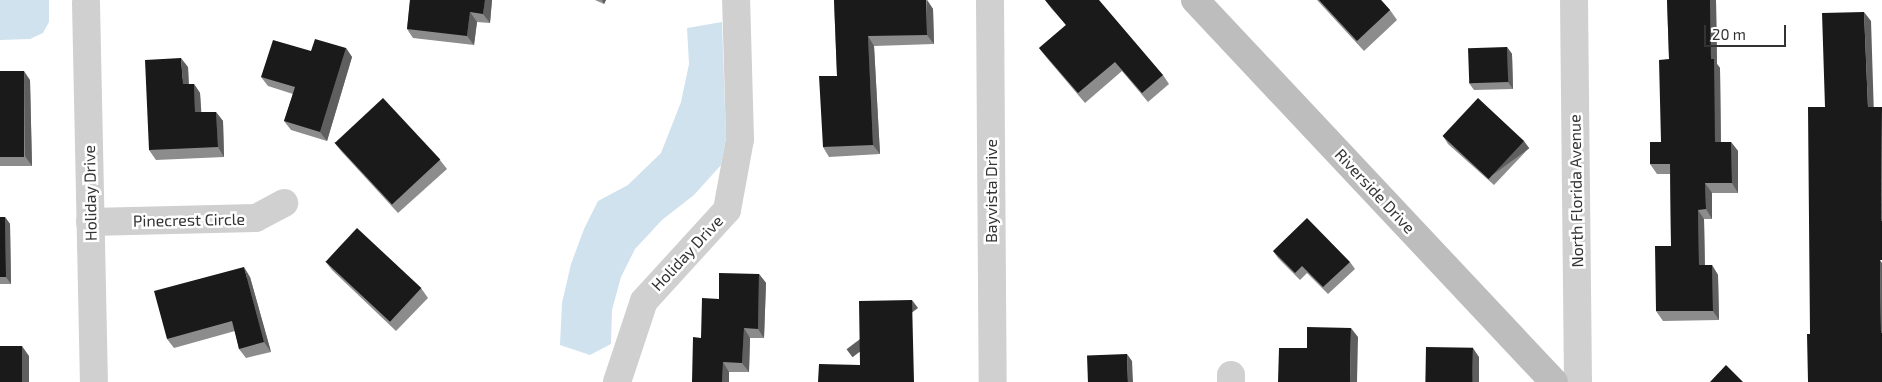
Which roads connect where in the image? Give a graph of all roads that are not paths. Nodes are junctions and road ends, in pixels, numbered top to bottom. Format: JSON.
{"nodes":[{"id":1,"x":736,"y":0,"type":"edge"},
{"id":2,"x":990,"y":0,"type":"edge"},
{"id":3,"x":1574,"y":0,"type":"edge"},
{"id":4,"x":1199,"y":2,"type":"edge"},
{"id":5,"x":86,"y":3,"type":"dead end"},
{"id":6,"x":284,"y":203,"type":"dead end"},
{"id":7,"x":90,"y":222,"type":"junction"},
{"id":8,"x":94,"y":382,"type":"edge"},
{"id":9,"x":617,"y":382,"type":"edge"},
{"id":10,"x":993,"y":382,"type":"edge"},
{"id":11,"x":1554,"y":382,"type":"edge"},
{"id":12,"x":1578,"y":382,"type":"edge"}],
"edges":[{"from":1,"to":9,"type":"street","name":"Holiday Drive"},
{"from":2,"to":10,"type":"street","name":"Bayvista Drive"},
{"from":3,"to":12,"type":"street","name":"North Florida Avenue"},
{"from":4,"to":11,"type":"street","name":"Riverside Drive"},
{"from":5,"to":7,"type":"street","name":"Holiday Drive"},
{"from":6,"to":7,"type":"street","name":"Pinecrest Circle"},
{"from":7,"to":8,"type":"street","name":"Holiday Drive"}]}
